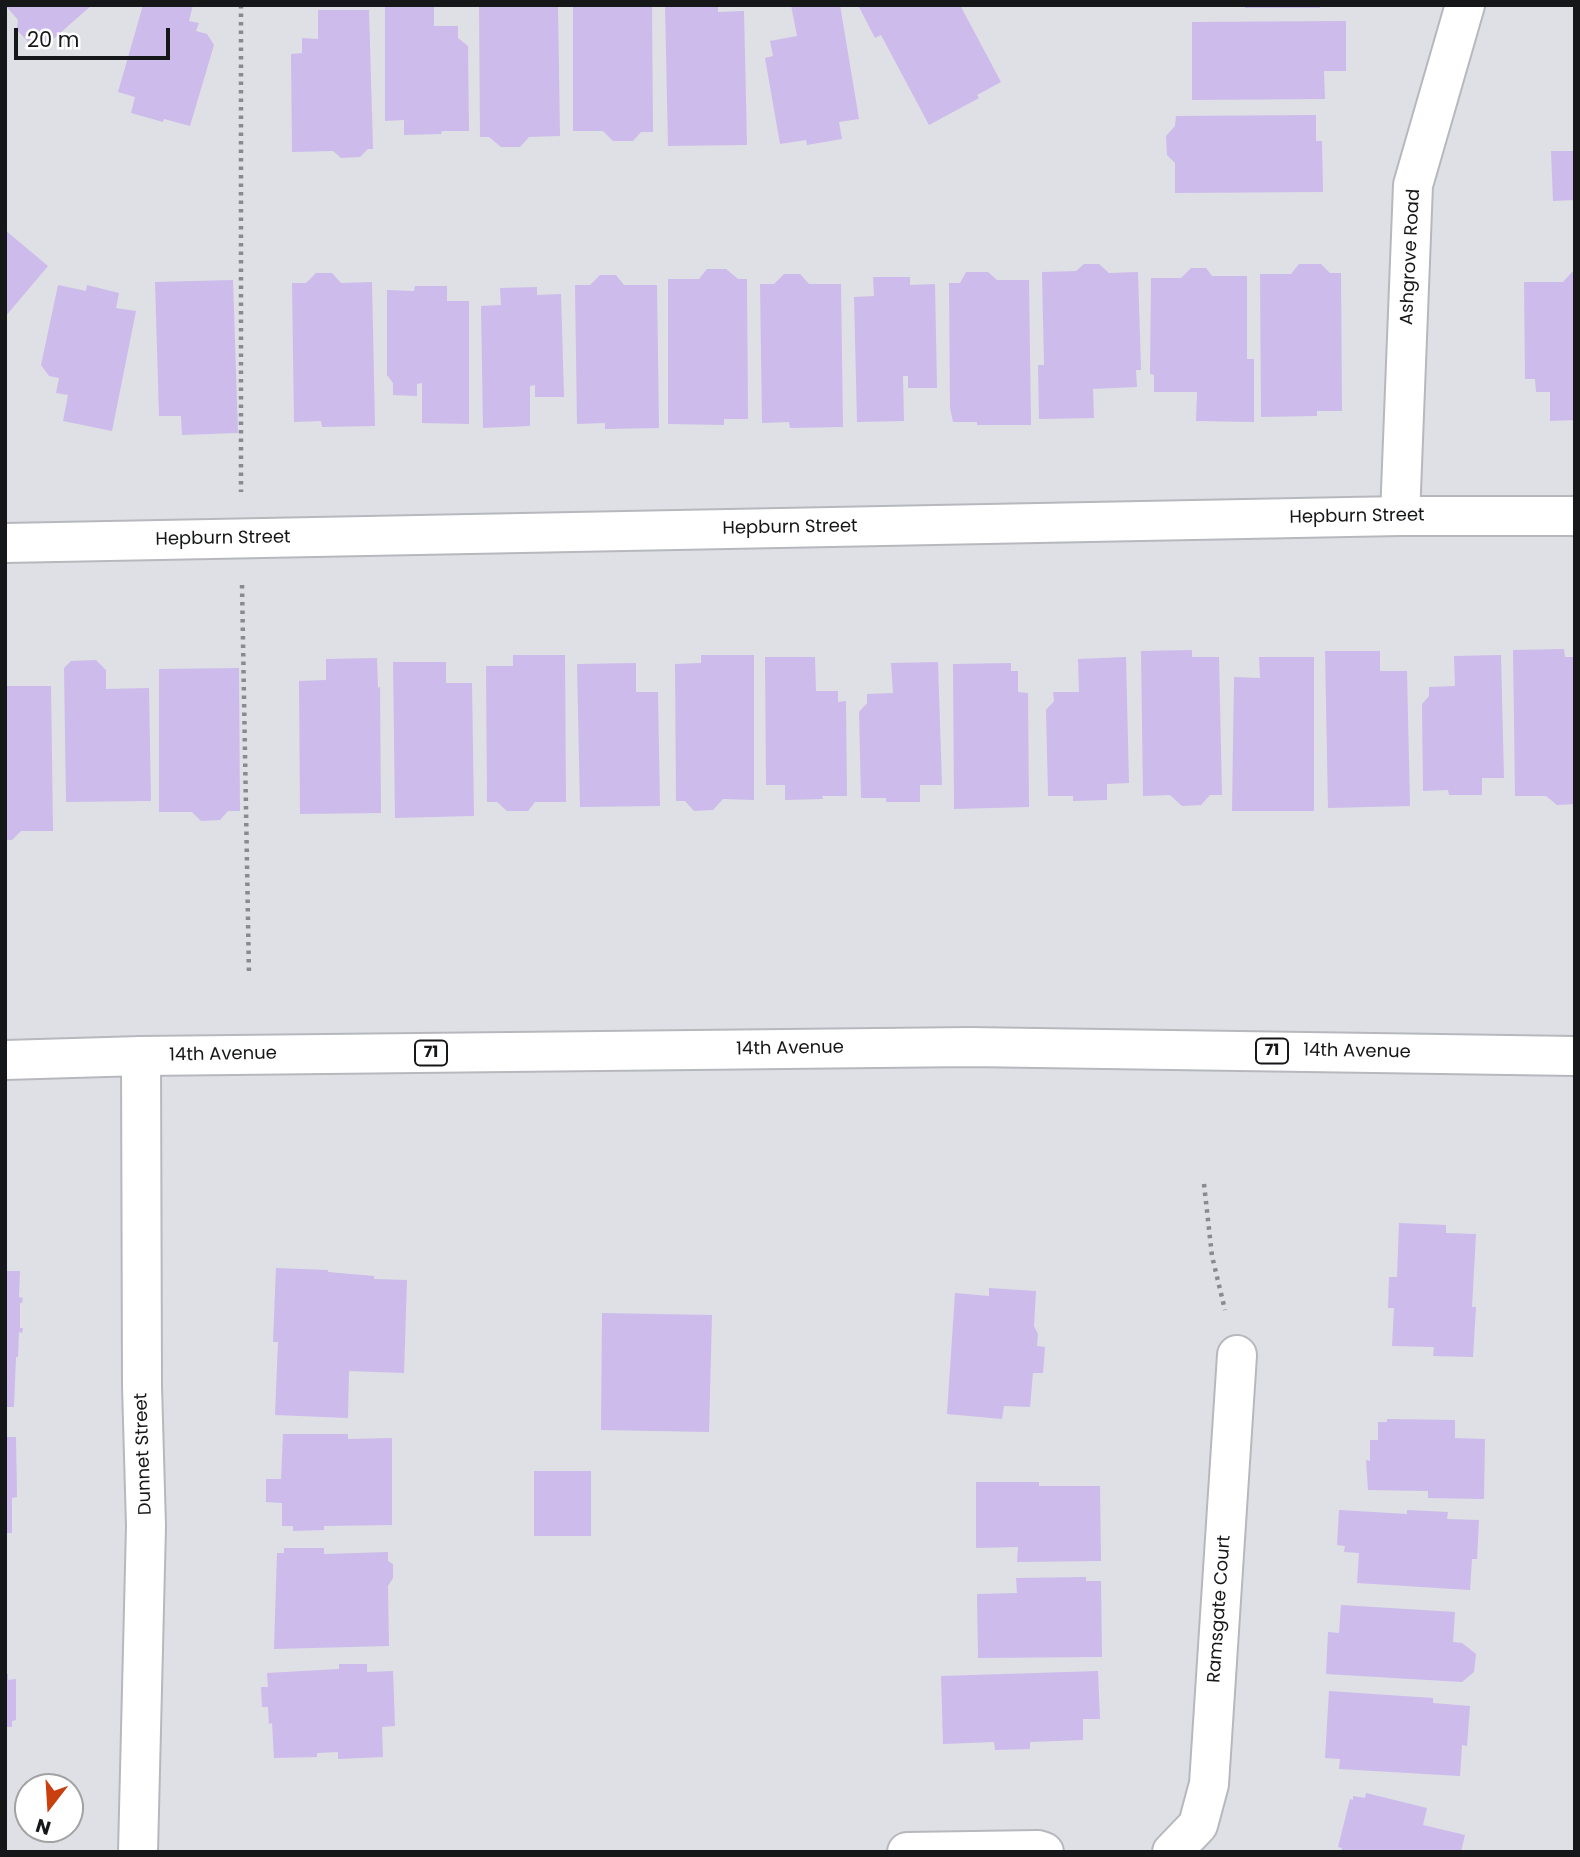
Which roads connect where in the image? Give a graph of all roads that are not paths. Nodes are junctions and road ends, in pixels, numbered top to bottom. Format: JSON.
{"nodes":[{"id":1,"x":1465,"y":5,"type":"edge"},
{"id":2,"x":1400,"y":516,"type":"junction"},
{"id":3,"x":1575,"y":516,"type":"edge"},
{"id":4,"x":5,"y":543,"type":"edge"},
{"id":5,"x":141,"y":1056,"type":"junction"},
{"id":6,"x":1575,"y":1056,"type":"edge"},
{"id":7,"x":5,"y":1060,"type":"edge"},
{"id":8,"x":1237,"y":1355,"type":"road end"},
{"id":9,"x":138,"y":1852,"type":"edge"},
{"id":10,"x":907,"y":1852,"type":"edge"},
{"id":11,"x":1044,"y":1852,"type":"edge"},
{"id":12,"x":1172,"y":1852,"type":"edge"}],
"edges":[{"from":1,"to":2,"type":"street","name":"Ashgrove Road"},
{"from":2,"to":3,"type":"street","name":"Hepburn Street"},
{"from":2,"to":4,"type":"street","name":"Hepburn Street"},
{"from":5,"to":6,"type":"street","name":"14th Avenue","number":"71"},
{"from":5,"to":7,"type":"street","name":"14th Avenue","number":"71"},
{"from":5,"to":9,"type":"street","name":"Dunnet Street"},
{"from":8,"to":12,"type":"street","name":"Ramsgate Court"},
{"from":10,"to":11,"type":"street"}]}
